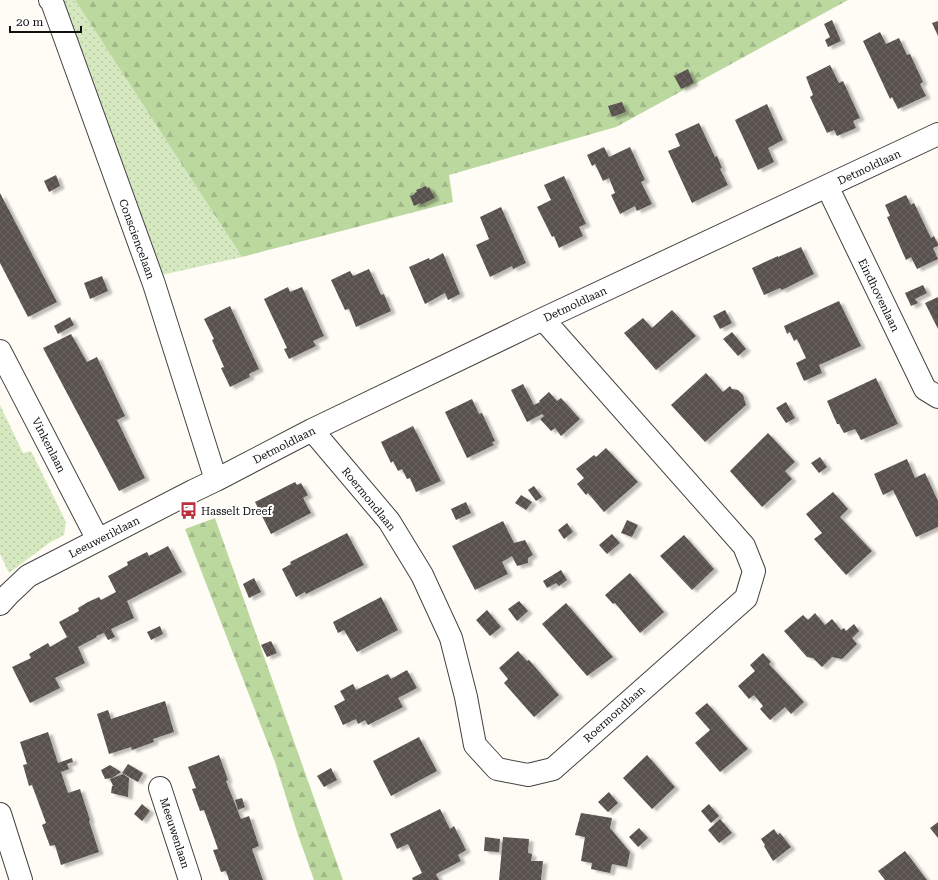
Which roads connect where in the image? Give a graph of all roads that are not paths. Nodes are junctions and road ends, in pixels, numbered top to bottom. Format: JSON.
{"nodes":[{"id":1,"x":50,"y":0,"type":"edge"},
{"id":2,"x":938,"y":134,"type":"edge"},
{"id":3,"x":827,"y":186,"type":"junction"},
{"id":4,"x":543,"y":319,"type":"junction"},
{"id":5,"x":0,"y":350,"type":"edge"},
{"id":6,"x":938,"y":397,"type":"edge"},
{"id":7,"x":312,"y":430,"type":"junction"},
{"id":8,"x":216,"y":480,"type":"junction"},
{"id":9,"x":98,"y":540,"type":"junction"},
{"id":10,"x":0,"y":604,"type":"edge"},
{"id":11,"x":160,"y":788,"type":"dead end"},
{"id":12,"x":0,"y":814,"type":"edge"},
{"id":13,"x":21,"y":880,"type":"edge"},
{"id":14,"x":188,"y":880,"type":"edge"}],
"edges":[{"from":1,"to":8,"type":"street","name":"Consciencelaan"},
{"from":2,"to":3,"type":"street","name":"Detmoldlaan"},
{"from":3,"to":4,"type":"street","name":"Detmoldlaan"},
{"from":3,"to":6,"type":"street","name":"Eindhovenlaan"},
{"from":4,"to":7,"type":"street","name":"Detmoldlaan"},
{"from":4,"to":7,"type":"street","name":"Roermondlaan"},
{"from":5,"to":9,"type":"street","name":"Vinkenlaan"},
{"from":7,"to":8,"type":"street","name":"Detmoldlaan"},
{"from":8,"to":9,"type":"street","name":"Leeuweriklaan"},
{"from":9,"to":10,"type":"street","name":"Leeuweriklaan"},
{"from":11,"to":14,"type":"street","name":"Meeuwenlaan"},
{"from":12,"to":13,"type":"street"}]}
